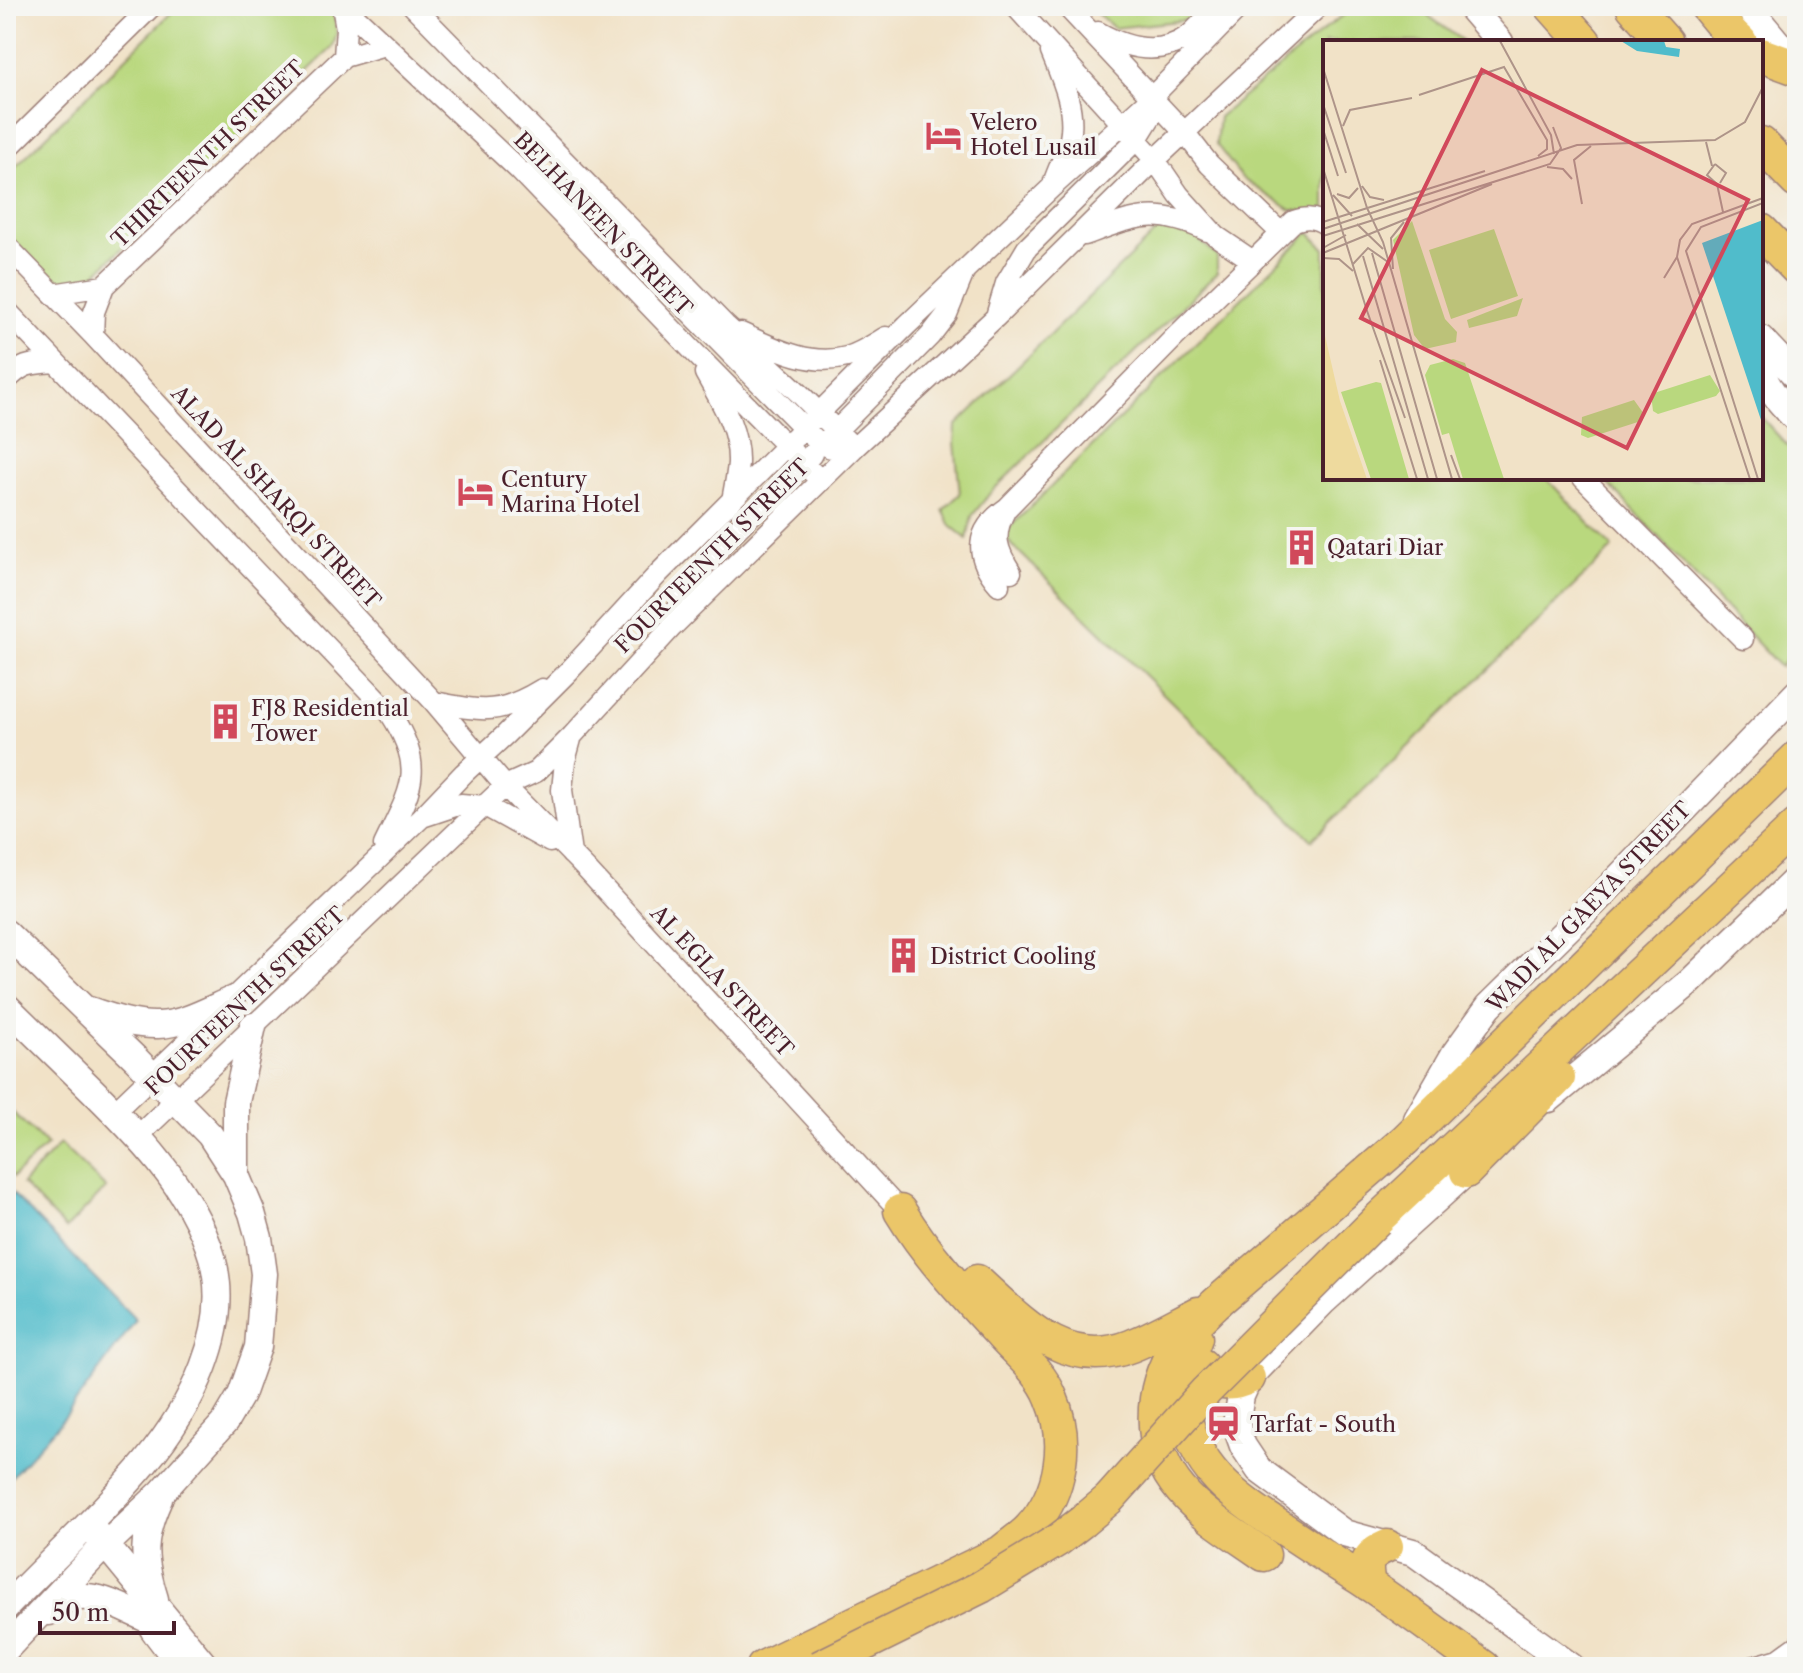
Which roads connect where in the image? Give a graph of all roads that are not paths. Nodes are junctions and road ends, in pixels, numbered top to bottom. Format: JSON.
{"nodes":[{"id":1,"x":152,"y":6,"type":"edge"},
{"id":2,"x":343,"y":6,"type":"edge"},
{"id":3,"x":413,"y":6,"type":"edge"},
{"id":4,"x":1015,"y":6,"type":"edge"},
{"id":5,"x":1066,"y":6,"type":"edge"},
{"id":6,"x":1220,"y":6,"type":"edge"},
{"id":7,"x":1241,"y":6,"type":"edge"},
{"id":8,"x":1319,"y":6,"type":"edge"},
{"id":9,"x":1469,"y":6,"type":"edge"},
{"id":10,"x":1552,"y":6,"type":"edge"},
{"id":11,"x":1633,"y":6,"type":"edge"},
{"id":12,"x":1707,"y":6,"type":"edge"},
{"id":13,"x":1747,"y":6,"type":"edge"},
{"id":14,"x":1083,"y":24,"type":"junction"},
{"id":15,"x":1044,"y":37,"type":"junction"},
{"id":16,"x":1498,"y":40,"type":"edge"},
{"id":17,"x":1582,"y":40,"type":"edge"},
{"id":18,"x":1663,"y":40,"type":"edge"},
{"id":19,"x":1738,"y":40,"type":"edge"},
{"id":20,"x":385,"y":45,"type":"junction"},
{"id":21,"x":1763,"y":56,"type":"edge"},
{"id":22,"x":344,"y":57,"type":"junction"},
{"id":23,"x":1797,"y":67,"type":"edge"},
{"id":24,"x":1151,"y":98,"type":"junction"},
{"id":25,"x":1122,"y":123,"type":"junction"},
{"id":26,"x":1185,"y":133,"type":"junction"},
{"id":27,"x":1137,"y":139,"type":"junction"},
{"id":28,"x":1763,"y":146,"type":"edge"},
{"id":29,"x":6,"y":150,"type":"edge"},
{"id":30,"x":1155,"y":160,"type":"junction"},
{"id":31,"x":519,"y":170,"type":"junction"},
{"id":32,"x":1797,"y":181,"type":"edge"},
{"id":33,"x":1051,"y":188,"type":"junction"},
{"id":34,"x":1323,"y":223,"type":"edge"},
{"id":35,"x":1281,"y":233,"type":"junction"},
{"id":36,"x":1763,"y":233,"type":"edge"},
{"id":37,"x":1216,"y":236,"type":"junction"},
{"id":38,"x":1078,"y":237,"type":"junction"},
{"id":39,"x":6,"y":245,"type":"edge"},
{"id":40,"x":1253,"y":261,"type":"junction"},
{"id":41,"x":1797,"y":268,"type":"edge"},
{"id":42,"x":965,"y":270,"type":"junction"},
{"id":43,"x":104,"y":286,"type":"junction"},
{"id":44,"x":53,"y":294,"type":"junction"},
{"id":45,"x":6,"y":310,"type":"edge"},
{"id":46,"x":996,"y":317,"type":"junction"},
{"id":47,"x":725,"y":325,"type":"junction"},
{"id":48,"x":907,"y":325,"type":"junction"},
{"id":49,"x":22,"y":327,"type":"junction"},
{"id":50,"x":93,"y":335,"type":"junction"},
{"id":51,"x":1763,"y":341,"type":"edge"},
{"id":52,"x":694,"y":352,"type":"junction"},
{"id":53,"x":55,"y":362,"type":"junction"},
{"id":54,"x":13,"y":374,"type":"edge"},
{"id":55,"x":1795,"y":374,"type":"edge"},
{"id":56,"x":1763,"y":376,"type":"edge"},
{"id":57,"x":820,"y":414,"type":"junction"},
{"id":58,"x":1797,"y":420,"type":"edge"},
{"id":59,"x":820,"y":437,"type":"junction"},
{"id":60,"x":787,"y":445,"type":"junction"},
{"id":61,"x":854,"y":448,"type":"junction"},
{"id":62,"x":804,"y":463,"type":"junction"},
{"id":63,"x":1585,"y":480,"type":"edge"},
{"id":64,"x":821,"y":481,"type":"junction"},
{"id":65,"x":731,"y":502,"type":"junction"},
{"id":66,"x":1005,"y":578,"type":"dead end"},
{"id":67,"x":672,"y":627,"type":"junction"},
{"id":68,"x":1743,"y":639,"type":"dead end"},
{"id":69,"x":569,"y":671,"type":"junction"},
{"id":70,"x":1797,"y":679,"type":"edge"},
{"id":71,"x":1792,"y":700,"type":"edge"},
{"id":72,"x":434,"y":702,"type":"junction"},
{"id":73,"x":572,"y":736,"type":"junction"},
{"id":74,"x":463,"y":738,"type":"junction"},
{"id":75,"x":1797,"y":757,"type":"edge"},
{"id":76,"x":481,"y":758,"type":"junction"},
{"id":77,"x":464,"y":773,"type":"junction"},
{"id":78,"x":505,"y":786,"type":"junction"},
{"id":79,"x":461,"y":804,"type":"junction"},
{"id":80,"x":485,"y":806,"type":"junction"},
{"id":81,"x":421,"y":818,"type":"junction"},
{"id":82,"x":1788,"y":833,"type":"edge"},
{"id":83,"x":571,"y":854,"type":"junction"},
{"id":84,"x":378,"y":856,"type":"junction"},
{"id":85,"x":414,"y":874,"type":"junction"},
{"id":86,"x":1797,"y":878,"type":"edge"},
{"id":87,"x":1712,"y":906,"type":"junction"},
{"id":88,"x":6,"y":933,"type":"edge"},
{"id":89,"x":231,"y":1000,"type":"junction"},
{"id":90,"x":6,"y":1006,"type":"edge"},
{"id":91,"x":83,"y":1009,"type":"junction"},
{"id":92,"x":253,"y":1026,"type":"junction"},
{"id":93,"x":152,"y":1077,"type":"junction"},
{"id":94,"x":175,"y":1099,"type":"junction"},
{"id":95,"x":114,"y":1112,"type":"junction"},
{"id":96,"x":138,"y":1136,"type":"junction"},
{"id":97,"x":1405,"y":1140,"type":"junction"},
{"id":98,"x":1466,"y":1172,"type":"junction"},
{"id":99,"x":236,"y":1175,"type":"junction"},
{"id":100,"x":900,"y":1211,"type":"junction"},
{"id":101,"x":1215,"y":1304,"type":"junction"},
{"id":102,"x":1249,"y":1378,"type":"junction"},
{"id":103,"x":162,"y":1492,"type":"junction"},
{"id":104,"x":83,"y":1530,"type":"junction"},
{"id":105,"x":1387,"y":1546,"type":"junction"},
{"id":106,"x":100,"y":1551,"type":"junction"},
{"id":107,"x":1264,"y":1555,"type":"dead end"},
{"id":108,"x":1369,"y":1585,"type":"junction"},
{"id":109,"x":6,"y":1607,"type":"edge"},
{"id":110,"x":151,"y":1612,"type":"junction"},
{"id":111,"x":28,"y":1626,"type":"junction"},
{"id":112,"x":1797,"y":1646,"type":"edge"},
{"id":113,"x":6,"y":1649,"type":"edge"},
{"id":114,"x":1762,"y":1666,"type":"edge"},
{"id":115,"x":182,"y":1667,"type":"edge"},
{"id":116,"x":206,"y":1667,"type":"edge"},
{"id":117,"x":763,"y":1667,"type":"edge"},
{"id":118,"x":819,"y":1667,"type":"edge"},
{"id":119,"x":1484,"y":1667,"type":"edge"},
{"id":120,"x":1572,"y":1667,"type":"edge"}],
"edges":[{"from":1,"to":29,"type":"street"},
{"from":2,"to":20,"type":"street","name":"BELHANEEN STREET"},
{"from":2,"to":22,"type":"street"},
{"from":3,"to":47,"type":"street","name":"BELHANEEN STREET"},
{"from":4,"to":15,"type":"street"},
{"from":5,"to":14,"type":"street"},
{"from":6,"to":14,"type":"street"},
{"from":7,"to":24,"type":"street","name":"FOURTEENTH STREET"},
{"from":8,"to":26,"type":"street","name":"FOURTEENTH STREET"},
{"from":9,"to":16,"type":"street"},
{"from":10,"to":17,"type":"highway"},
{"from":11,"to":18,"type":"highway"},
{"from":12,"to":19,"type":"highway"},
{"from":13,"to":23,"type":"street"},
{"from":14,"to":24,"type":"street"},
{"from":15,"to":25,"type":"street"},
{"from":15,"to":33,"type":"street"},
{"from":20,"to":22,"type":"street","name":"THIRTEENTH STREET"},
{"from":20,"to":31,"type":"street","name":"BELHANEEN STREET"},
{"from":21,"to":23,"type":"highway"},
{"from":22,"to":43,"type":"street","name":"THIRTEENTH STREET"},
{"from":24,"to":25,"type":"street","name":"FOURTEENTH STREET"},
{"from":24,"to":26,"type":"street"},
{"from":24,"to":27,"type":"street"},
{"from":25,"to":27,"type":"street"},
{"from":25,"to":33,"type":"street","name":"FOURTEENTH STREET"},
{"from":26,"to":30,"type":"street","name":"FOURTEENTH STREET"},
{"from":26,"to":35,"type":"street"},
{"from":27,"to":30,"type":"street"},
{"from":27,"to":46,"type":"street"},
{"from":28,"to":32,"type":"highway"},
{"from":30,"to":37,"type":"street"},
{"from":30,"to":38,"type":"street","name":"FOURTEENTH STREET"},
{"from":31,"to":52,"type":"street","name":"BELHANEEN STREET"},
{"from":31,"to":59,"type":"street"},
{"from":33,"to":42,"type":"street","name":"FOURTEENTH STREET"},
{"from":34,"to":35,"type":"street"},
{"from":35,"to":40,"type":"street"},
{"from":36,"to":41,"type":"highway"},
{"from":37,"to":38,"type":"street"},
{"from":37,"to":40,"type":"street"},
{"from":38,"to":46,"type":"street","name":"FOURTEENTH STREET"},
{"from":39,"to":44,"type":"street","name":"ALAD AL SHARQI STREET"},
{"from":40,"to":66,"type":"street"},
{"from":42,"to":48,"type":"street","name":"FOURTEENTH STREET"},
{"from":42,"to":59,"type":"street"},
{"from":43,"to":44,"type":"street"},
{"from":43,"to":50,"type":"street"},
{"from":44,"to":50,"type":"street","name":"ALAD AL SHARQI STREET"},
{"from":45,"to":49,"type":"street"},
{"from":46,"to":61,"type":"street","name":"FOURTEENTH STREET"},
{"from":47,"to":48,"type":"street"},
{"from":47,"to":57,"type":"street","name":"BELHANEEN STREET"},
{"from":48,"to":57,"type":"street","name":"FOURTEENTH STREET"},
{"from":49,"to":53,"type":"street"},
{"from":49,"to":54,"type":"street"},
{"from":50,"to":72,"type":"street","name":"ALAD AL SHARQI STREET"},
{"from":51,"to":55,"type":"street"},
{"from":52,"to":60,"type":"street","name":"BELHANEEN STREET"},
{"from":52,"to":65,"type":"street"},
{"from":53,"to":54,"type":"street"},
{"from":53,"to":84,"type":"street"},
{"from":56,"to":58,"type":"street"},
{"from":57,"to":59,"type":"street","name":"FOURTEENTH STREET"},
{"from":59,"to":60,"type":"street","name":"FOURTEENTH STREET"},
{"from":59,"to":61,"type":"street"},
{"from":59,"to":62,"type":"street"},
{"from":59,"to":64,"type":"street"},
{"from":60,"to":62,"type":"street","name":"BELHANEEN STREET"},
{"from":60,"to":65,"type":"street","name":"FOURTEENTH STREET"},
{"from":61,"to":64,"type":"street","name":"FOURTEENTH STREET"},
{"from":62,"to":64,"type":"street","name":"BELHANEEN STREET"},
{"from":62,"to":67,"type":"street"},
{"from":63,"to":68,"type":"street"},
{"from":64,"to":67,"type":"street","name":"FOURTEENTH STREET"},
{"from":65,"to":69,"type":"street","name":"FOURTEENTH STREET"},
{"from":67,"to":73,"type":"street","name":"FOURTEENTH STREET"},
{"from":69,"to":72,"type":"street"},
{"from":69,"to":76,"type":"street","name":"FOURTEENTH STREET"},
{"from":70,"to":71,"type":"street"},
{"from":71,"to":97,"type":"street","name":"WADI AL GAEYA STREET"},
{"from":72,"to":74,"type":"street","name":"ALAD AL SHARQI STREET"},
{"from":73,"to":78,"type":"street","name":"FOURTEENTH STREET"},
{"from":73,"to":83,"type":"street"},
{"from":74,"to":76,"type":"street","name":"ALAD AL SHARQI STREET"},
{"from":74,"to":77,"type":"street"},
{"from":75,"to":97,"type":"main road","name":"WADI AL GAEYA STREET"},
{"from":76,"to":77,"type":"street","name":"FOURTEENTH STREET"},
{"from":76,"to":78,"type":"street","name":"ALAD AL SHARQI STREET"},
{"from":77,"to":79,"type":"street"},
{"from":77,"to":81,"type":"street","name":"FOURTEENTH STREET"},
{"from":78,"to":80,"type":"street","name":"FOURTEENTH STREET"},
{"from":78,"to":83,"type":"street","name":"AL EGLA STREET"},
{"from":79,"to":80,"type":"street"},
{"from":79,"to":81,"type":"street"},
{"from":79,"to":85,"type":"street"},
{"from":80,"to":83,"type":"street"},
{"from":80,"to":85,"type":"street","name":"FOURTEENTH STREET"},
{"from":81,"to":84,"type":"street","name":"FOURTEENTH STREET"},
{"from":82,"to":87,"type":"main road"},
{"from":83,"to":100,"type":"street","name":"AL EGLA STREET"},
{"from":84,"to":89,"type":"street","name":"FOURTEENTH STREET"},
{"from":85,"to":92,"type":"street","name":"FOURTEENTH STREET"},
{"from":86,"to":98,"type":"street"},
{"from":87,"to":98,"type":"main road"},
{"from":87,"to":118,"type":"main road","bridge":true},
{"from":88,"to":91,"type":"street"},
{"from":89,"to":91,"type":"street"},
{"from":89,"to":93,"type":"street","name":"FOURTEENTH STREET"},
{"from":90,"to":95,"type":"street"},
{"from":91,"to":93,"type":"street"},
{"from":92,"to":94,"type":"street","name":"FOURTEENTH STREET"},
{"from":92,"to":99,"type":"street"},
{"from":93,"to":94,"type":"street"},
{"from":93,"to":95,"type":"street","name":"FOURTEENTH STREET"},
{"from":94,"to":96,"type":"street","name":"FOURTEENTH STREET"},
{"from":94,"to":99,"type":"street"},
{"from":95,"to":96,"type":"street"},
{"from":96,"to":104,"type":"street"},
{"from":97,"to":101,"type":"main road","name":"WADI AL GAEYA STREET"},
{"from":98,"to":102,"type":"street"},
{"from":99,"to":103,"type":"street"},
{"from":100,"to":101,"type":"main road"},
{"from":100,"to":117,"type":"main road"},
{"from":101,"to":102,"type":"main road"},
{"from":101,"to":107,"type":"main road"},
{"from":101,"to":108,"type":"main road"},
{"from":102,"to":105,"type":"street"},
{"from":103,"to":106,"type":"street"},
{"from":103,"to":110,"type":"street"},
{"from":104,"to":106,"type":"street"},
{"from":104,"to":109,"type":"street"},
{"from":105,"to":108,"type":"main road"},
{"from":105,"to":120,"type":"street"},
{"from":106,"to":110,"type":"street"},
{"from":106,"to":111,"type":"street"},
{"from":108,"to":119,"type":"main road"},
{"from":110,"to":111,"type":"street"},
{"from":110,"to":115,"type":"street"},
{"from":110,"to":116,"type":"street"},
{"from":111,"to":113,"type":"street"},
{"from":112,"to":114,"type":"street"}]}
